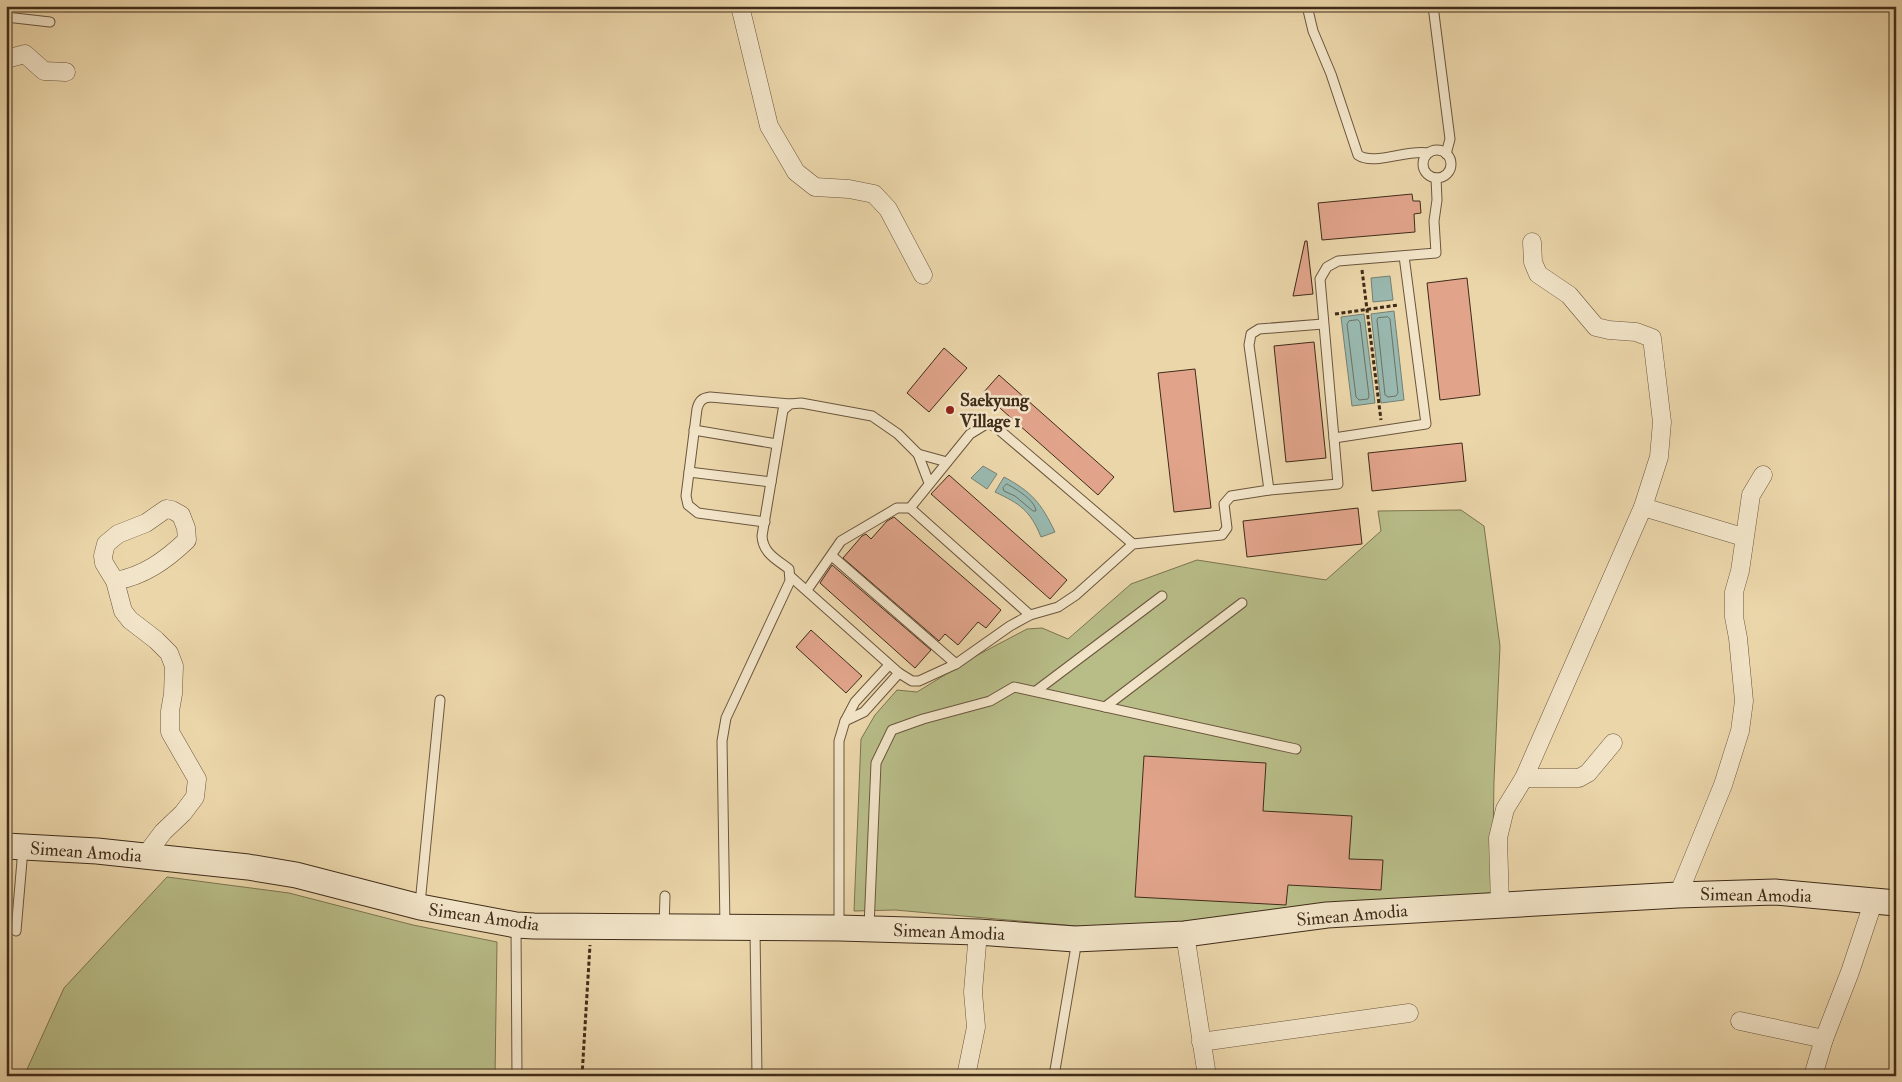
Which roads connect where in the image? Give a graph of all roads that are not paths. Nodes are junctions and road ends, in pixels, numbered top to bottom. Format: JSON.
{"nodes":[{"id":1,"x":740,"y":6,"type":"edge"},
{"id":2,"x":1307,"y":6,"type":"edge"},
{"id":3,"x":1432,"y":6,"type":"edge"},
{"id":4,"x":6,"y":17,"type":"edge"},
{"id":5,"x":50,"y":22,"type":"dead end"},
{"id":6,"x":6,"y":59,"type":"edge"},
{"id":7,"x":66,"y":72,"type":"dead end"},
{"id":8,"x":1428,"y":153,"type":"junction"},
{"id":9,"x":1446,"y":154,"type":"junction"},
{"id":10,"x":1436,"y":178,"type":"junction"},
{"id":11,"x":1532,"y":242,"type":"dead end"},
{"id":12,"x":1404,"y":256,"type":"junction"},
{"id":13,"x":923,"y":275,"type":"dead end"},
{"id":14,"x":1322,"y":320,"type":"junction"},
{"id":15,"x":790,"y":404,"type":"junction"},
{"id":16,"x":694,"y":430,"type":"junction"},
{"id":17,"x":1334,"y":438,"type":"junction"},
{"id":18,"x":777,"y":444,"type":"junction"},
{"id":19,"x":918,"y":454,"type":"junction"},
{"id":20,"x":947,"y":462,"type":"junction"},
{"id":21,"x":689,"y":472,"type":"junction"},
{"id":22,"x":1763,"y":475,"type":"dead end"},
{"id":23,"x":771,"y":482,"type":"junction"},
{"id":24,"x":929,"y":484,"type":"junction"},
{"id":25,"x":1269,"y":490,"type":"junction"},
{"id":26,"x":1643,"y":507,"type":"junction"},
{"id":27,"x":910,"y":508,"type":"junction"},
{"id":28,"x":764,"y":522,"type":"junction"},
{"id":29,"x":1743,"y":537,"type":"junction"},
{"id":30,"x":1133,"y":544,"type":"junction"},
{"id":31,"x":832,"y":556,"type":"junction"},
{"id":32,"x":790,"y":576,"type":"junction"},
{"id":33,"x":115,"y":581,"type":"junction"},
{"id":34,"x":807,"y":590,"type":"junction"},
{"id":35,"x":1162,"y":596,"type":"dead end"},
{"id":36,"x":1242,"y":603,"type":"dead end"},
{"id":37,"x":1030,"y":615,"type":"junction"},
{"id":38,"x":956,"y":664,"type":"junction"},
{"id":39,"x":889,"y":665,"type":"junction"},
{"id":40,"x":899,"y":674,"type":"junction"},
{"id":41,"x":1036,"y":691,"type":"junction"},
{"id":42,"x":440,"y":700,"type":"dead end"},
{"id":43,"x":1104,"y":707,"type":"junction"},
{"id":44,"x":845,"y":721,"type":"junction"},
{"id":45,"x":1613,"y":743,"type":"dead end"},
{"id":46,"x":1296,"y":749,"type":"dead end"},
{"id":47,"x":1524,"y":778,"type":"junction"},
{"id":48,"x":15,"y":846,"type":"edge"},
{"id":49,"x":145,"y":856,"type":"junction"},
{"id":50,"x":1678,"y":894,"type":"junction"},
{"id":51,"x":665,"y":896,"type":"dead end"},
{"id":52,"x":1885,"y":902,"type":"edge"},
{"id":53,"x":1500,"y":905,"type":"junction"},
{"id":54,"x":420,"y":907,"type":"junction"},
{"id":55,"x":516,"y":925,"type":"junction"},
{"id":56,"x":664,"y":926,"type":"junction"},
{"id":57,"x":725,"y":927,"type":"junction"},
{"id":58,"x":755,"y":927,"type":"junction"},
{"id":59,"x":839,"y":928,"type":"junction"},
{"id":60,"x":869,"y":929,"type":"junction"},
{"id":61,"x":16,"y":931,"type":"dead end"},
{"id":62,"x":978,"y":932,"type":"junction"},
{"id":63,"x":1185,"y":934,"type":"junction"},
{"id":64,"x":1075,"y":938,"type":"junction"},
{"id":65,"x":1409,"y":1012,"type":"dead end"},
{"id":66,"x":1740,"y":1021,"type":"dead end"},
{"id":67,"x":1824,"y":1039,"type":"junction"},
{"id":68,"x":1201,"y":1042,"type":"junction"},
{"id":69,"x":517,"y":1076,"type":"edge"},
{"id":70,"x":757,"y":1076,"type":"edge"},
{"id":71,"x":966,"y":1076,"type":"edge"},
{"id":72,"x":1054,"y":1076,"type":"edge"},
{"id":73,"x":1207,"y":1076,"type":"edge"},
{"id":74,"x":1813,"y":1076,"type":"edge"}],
"edges":[{"from":1,"to":13,"type":"street"},
{"from":2,"to":8,"type":"lane"},
{"from":3,"to":9,"type":"lane"},
{"from":4,"to":5,"type":"lane"},
{"from":6,"to":7,"type":"street"},
{"from":8,"to":9,"type":"lane"},
{"from":8,"to":10,"type":"lane"},
{"from":9,"to":10,"type":"lane"},
{"from":10,"to":12,"type":"lane"},
{"from":11,"to":26,"type":"street"},
{"from":12,"to":14,"type":"lane"},
{"from":12,"to":17,"type":"lane"},
{"from":14,"to":17,"type":"lane"},
{"from":14,"to":25,"type":"lane"},
{"from":15,"to":16,"type":"lane"},
{"from":15,"to":18,"type":"lane"},
{"from":15,"to":19,"type":"lane"},
{"from":16,"to":18,"type":"lane"},
{"from":16,"to":21,"type":"lane"},
{"from":17,"to":25,"type":"lane"},
{"from":18,"to":23,"type":"lane"},
{"from":19,"to":20,"type":"lane"},
{"from":19,"to":24,"type":"lane"},
{"from":20,"to":24,"type":"lane"},
{"from":20,"to":30,"type":"lane"},
{"from":21,"to":23,"type":"lane"},
{"from":21,"to":28,"type":"lane"},
{"from":22,"to":29,"type":"street"},
{"from":23,"to":28,"type":"lane"},
{"from":24,"to":27,"type":"lane"},
{"from":25,"to":30,"type":"lane"},
{"from":26,"to":29,"type":"street"},
{"from":26,"to":47,"type":"street"},
{"from":27,"to":31,"type":"lane"},
{"from":27,"to":37,"type":"lane"},
{"from":28,"to":32,"type":"lane"},
{"from":29,"to":50,"type":"street"},
{"from":30,"to":37,"type":"lane"},
{"from":31,"to":34,"type":"lane"},
{"from":31,"to":38,"type":"lane"},
{"from":32,"to":34,"type":"lane"},
{"from":32,"to":57,"type":"lane"},
{"from":33,"to":33,"type":"street"},
{"from":33,"to":49,"type":"street"},
{"from":34,"to":39,"type":"lane"},
{"from":35,"to":41,"type":"lane"},
{"from":36,"to":43,"type":"lane"},
{"from":37,"to":38,"type":"lane"},
{"from":38,"to":40,"type":"lane"},
{"from":39,"to":40,"type":"lane"},
{"from":39,"to":44,"type":"lane"},
{"from":40,"to":44,"type":"lane"},
{"from":41,"to":43,"type":"lane"},
{"from":41,"to":60,"type":"lane"},
{"from":42,"to":54,"type":"lane"},
{"from":43,"to":46,"type":"lane"},
{"from":44,"to":59,"type":"lane"},
{"from":45,"to":47,"type":"street"},
{"from":47,"to":53,"type":"street"},
{"from":48,"to":49,"type":"street","name":"Simean Amodia"},
{"from":48,"to":61,"type":"lane"},
{"from":49,"to":54,"type":"street","name":"Simean Amodia"},
{"from":50,"to":52,"type":"street","name":"Simean Amodia"},
{"from":50,"to":53,"type":"street","name":"Simean Amodia"},
{"from":51,"to":56,"type":"lane"},
{"from":52,"to":67,"type":"street"},
{"from":53,"to":63,"type":"street","name":"Simean Amodia"},
{"from":54,"to":55,"type":"street","name":"Simean Amodia"},
{"from":55,"to":56,"type":"street","name":"Simean Amodia"},
{"from":55,"to":69,"type":"lane"},
{"from":56,"to":57,"type":"street","name":"Simean Amodia"},
{"from":57,"to":58,"type":"street","name":"Simean Amodia"},
{"from":58,"to":59,"type":"street","name":"Simean Amodia"},
{"from":58,"to":70,"type":"lane"},
{"from":59,"to":60,"type":"street","name":"Simean Amodia"},
{"from":60,"to":62,"type":"street","name":"Simean Amodia"},
{"from":62,"to":64,"type":"street","name":"Simean Amodia"},
{"from":62,"to":71,"type":"street"},
{"from":63,"to":64,"type":"street","name":"Simean Amodia"},
{"from":63,"to":68,"type":"street"},
{"from":64,"to":72,"type":"lane"},
{"from":65,"to":68,"type":"street"},
{"from":66,"to":67,"type":"street"},
{"from":67,"to":74,"type":"street"},
{"from":68,"to":73,"type":"street"}]}
